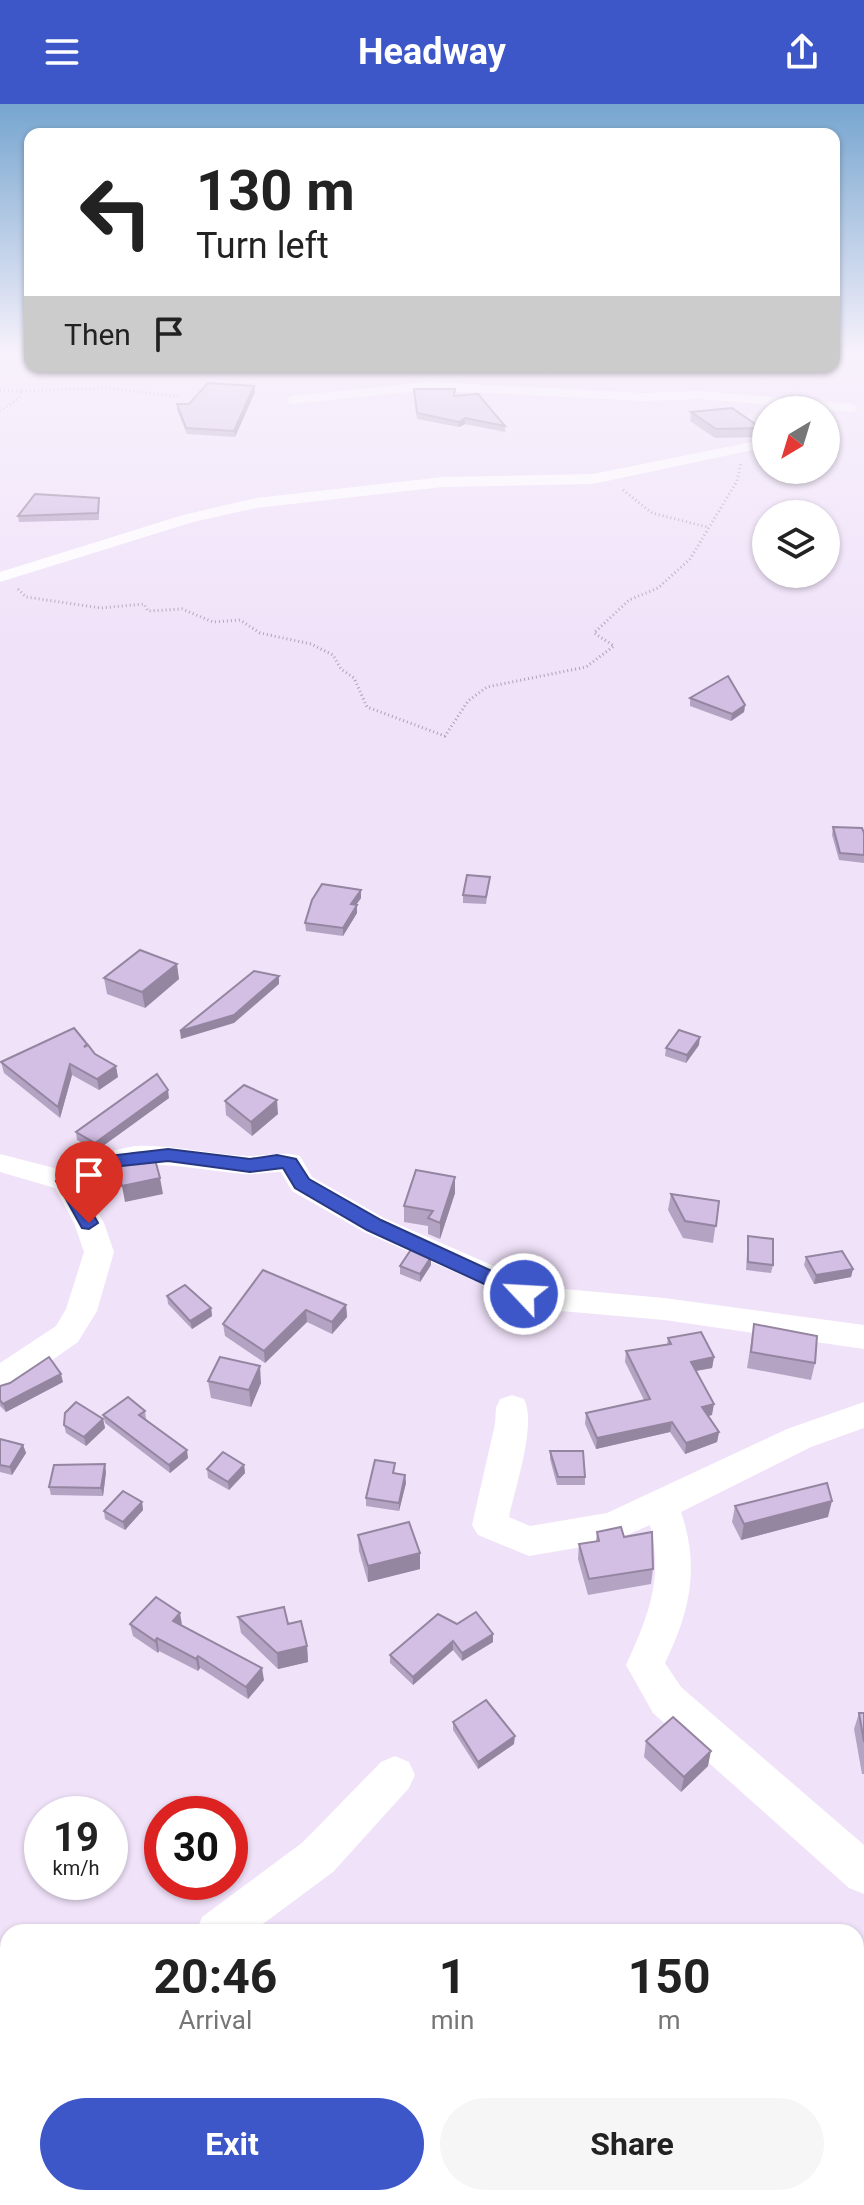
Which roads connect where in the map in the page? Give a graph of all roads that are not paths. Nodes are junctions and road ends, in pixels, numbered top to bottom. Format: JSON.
{"nodes":[{"id":1,"x":725,"y":452,"type":"edge"},
{"id":2,"x":5,"y":576,"type":"edge"},
{"id":3,"x":0,"y":1163,"type":"edge"},
{"id":4,"x":65,"y":1181,"type":"junction"},
{"id":5,"x":864,"y":1337,"type":"edge"},
{"id":6,"x":0,"y":1380,"type":"edge"},
{"id":7,"x":512,"y":1408,"type":"dead end"},
{"id":8,"x":864,"y":1415,"type":"edge"},
{"id":9,"x":661,"y":1505,"type":"junction"},
{"id":10,"x":395,"y":1775,"type":"dead end"},
{"id":11,"x":864,"y":1873,"type":"edge"},
{"id":12,"x":228,"y":1924,"type":"edge"}],
"edges":[{"from":1,"to":2,"type":"street"},
{"from":3,"to":4,"type":"street"},
{"from":4,"to":5,"type":"street"},
{"from":4,"to":6,"type":"street"},
{"from":7,"to":9,"type":"street"},
{"from":8,"to":9,"type":"street"},
{"from":9,"to":11,"type":"street"},
{"from":10,"to":12,"type":"street"}]}
